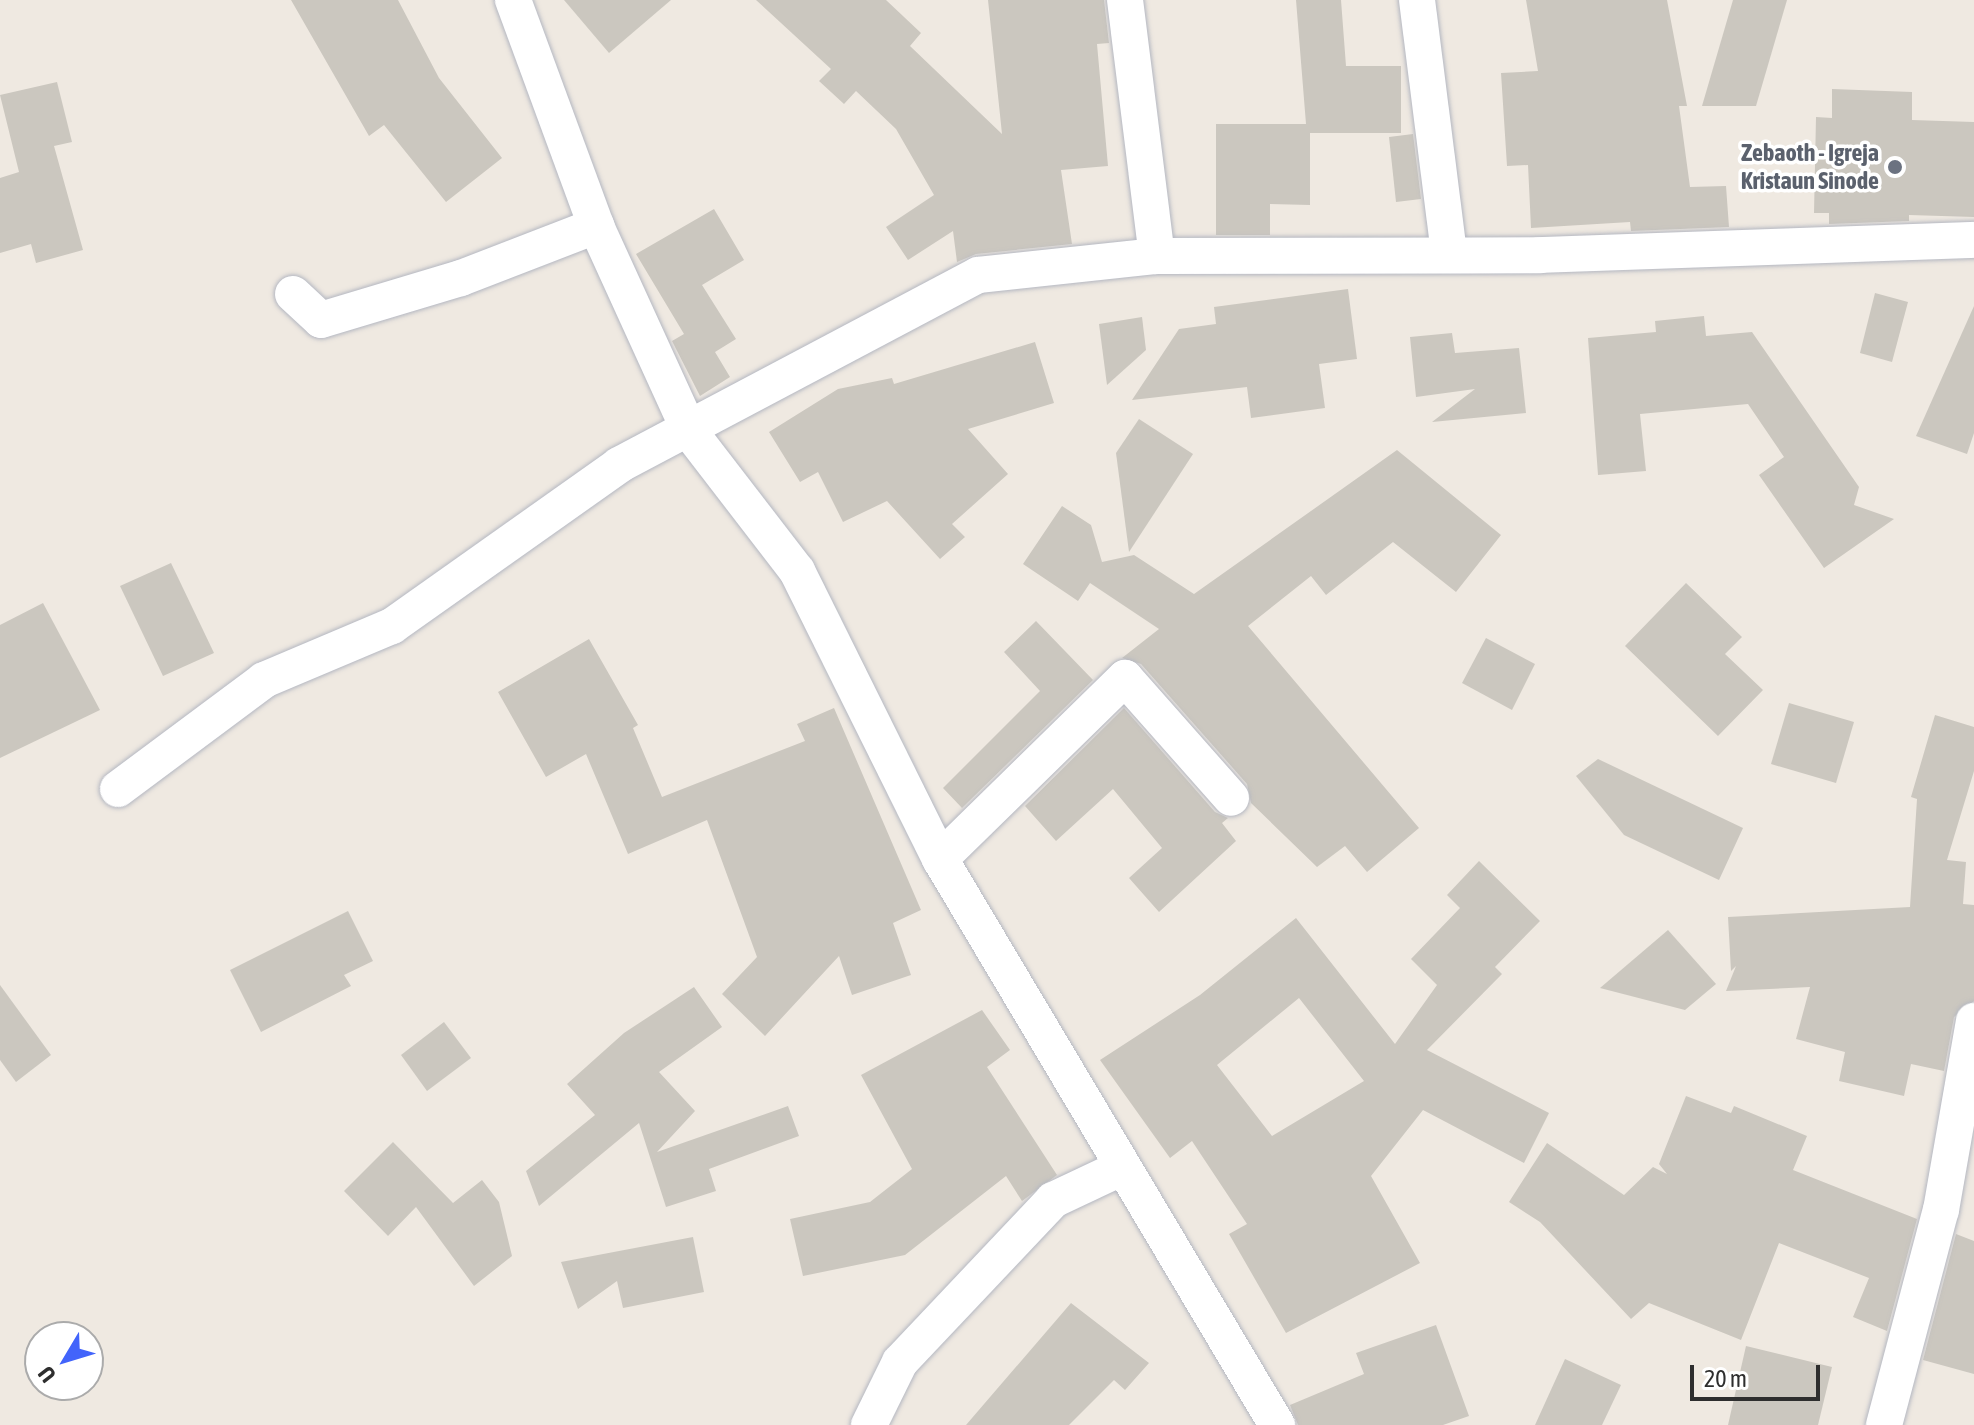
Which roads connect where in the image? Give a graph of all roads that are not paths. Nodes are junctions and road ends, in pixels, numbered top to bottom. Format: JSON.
{"nodes":[{"id":1,"x":513,"y":0,"type":"edge"},
{"id":2,"x":1125,"y":0,"type":"edge"},
{"id":3,"x":1417,"y":0,"type":"edge"},
{"id":4,"x":596,"y":226,"type":"junction"},
{"id":5,"x":1974,"y":240,"type":"edge"},
{"id":6,"x":1449,"y":253,"type":"junction"},
{"id":7,"x":1157,"y":256,"type":"junction"},
{"id":8,"x":293,"y":294,"type":"dead end"},
{"id":9,"x":690,"y":432,"type":"junction"},
{"id":10,"x":118,"y":789,"type":"dead end"},
{"id":11,"x":1231,"y":798,"type":"dead end"},
{"id":12,"x":940,"y":859,"type":"junction"},
{"id":13,"x":1974,"y":1021,"type":"edge"},
{"id":14,"x":1123,"y":1167,"type":"junction"},
{"id":15,"x":869,"y":1425,"type":"edge"},
{"id":16,"x":1277,"y":1425,"type":"edge"},
{"id":17,"x":1884,"y":1425,"type":"edge"}],
"edges":[{"from":1,"to":4,"type":"street"},
{"from":2,"to":7,"type":"street"},
{"from":3,"to":6,"type":"street"},
{"from":4,"to":8,"type":"street"},
{"from":4,"to":9,"type":"street"},
{"from":5,"to":6,"type":"street"},
{"from":6,"to":7,"type":"street"},
{"from":7,"to":9,"type":"street"},
{"from":9,"to":10,"type":"street"},
{"from":9,"to":12,"type":"street"},
{"from":11,"to":12,"type":"street"},
{"from":12,"to":14,"type":"street"},
{"from":13,"to":17,"type":"street"},
{"from":14,"to":15,"type":"street"},
{"from":14,"to":16,"type":"street"}]}
